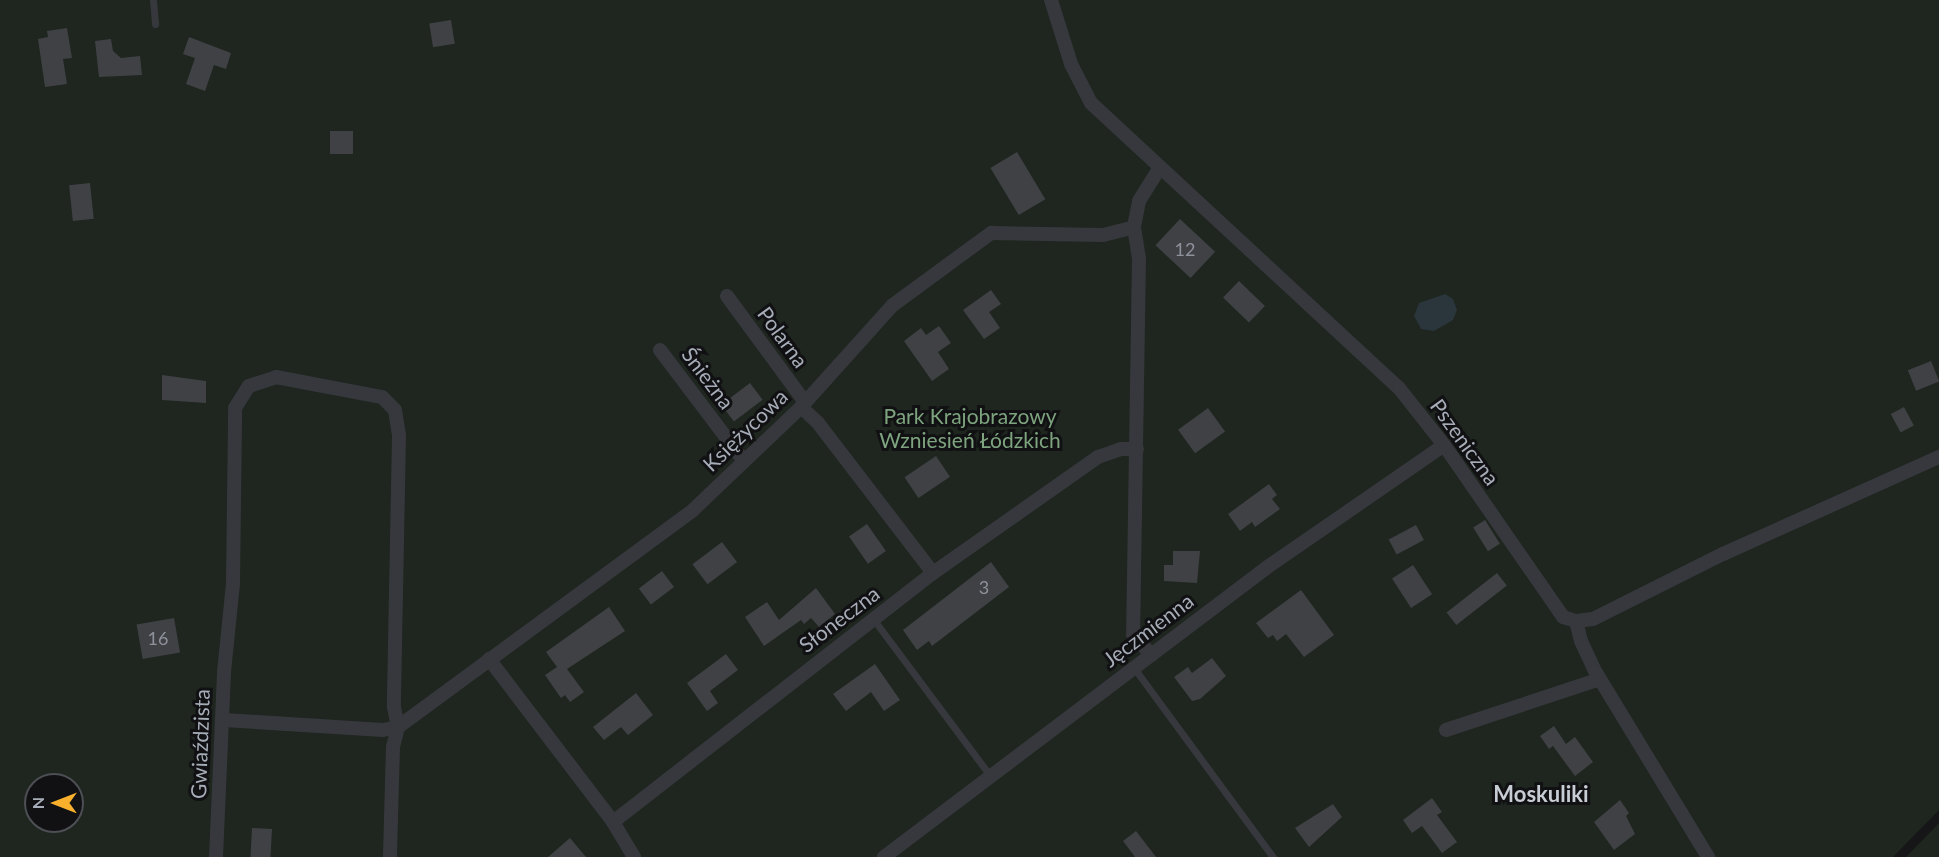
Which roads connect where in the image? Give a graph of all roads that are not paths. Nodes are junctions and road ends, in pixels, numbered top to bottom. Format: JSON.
{"nodes":[{"id":1,"x":153,"y":0,"type":"edge"},
{"id":2,"x":1050,"y":0,"type":"edge"},
{"id":3,"x":155,"y":24,"type":"dead end"},
{"id":4,"x":1160,"y":167,"type":"junction"},
{"id":5,"x":1134,"y":227,"type":"junction"},
{"id":6,"x":727,"y":296,"type":"dead end"},
{"id":7,"x":660,"y":350,"type":"dead end"},
{"id":8,"x":803,"y":404,"type":"junction"},
{"id":9,"x":1444,"y":445,"type":"junction"},
{"id":10,"x":1137,"y":449,"type":"junction"},
{"id":11,"x":1939,"y":457,"type":"edge"},
{"id":12,"x":744,"y":460,"type":"junction"},
{"id":13,"x":933,"y":573,"type":"junction"},
{"id":14,"x":874,"y":620,"type":"junction"},
{"id":15,"x":1576,"y":621,"type":"junction"},
{"id":16,"x":1151,"y":655,"type":"junction"},
{"id":17,"x":489,"y":659,"type":"junction"},
{"id":18,"x":1134,"y":668,"type":"junction"},
{"id":19,"x":1600,"y":679,"type":"junction"},
{"id":20,"x":224,"y":720,"type":"junction"},
{"id":21,"x":398,"y":726,"type":"junction"},
{"id":22,"x":1446,"y":730,"type":"dead end"},
{"id":23,"x":991,"y":777,"type":"junction"},
{"id":24,"x":613,"y":822,"type":"junction"},
{"id":25,"x":216,"y":857,"type":"edge"},
{"id":26,"x":390,"y":857,"type":"edge"},
{"id":27,"x":634,"y":857,"type":"edge"},
{"id":28,"x":884,"y":857,"type":"edge"},
{"id":29,"x":1273,"y":857,"type":"edge"},
{"id":30,"x":1708,"y":857,"type":"edge"}],
"edges":[{"from":1,"to":3,"type":"lane"},
{"from":2,"to":4,"type":"street","name":"Pszeniczna"},
{"from":4,"to":5,"type":"street"},
{"from":4,"to":9,"type":"street","name":"Pszeniczna"},
{"from":5,"to":8,"type":"street","name":"Księżycowa"},
{"from":5,"to":10,"type":"street"},
{"from":6,"to":8,"type":"street","name":"Polarna"},
{"from":7,"to":12,"type":"street","name":"Śnieżna"},
{"from":8,"to":12,"type":"street","name":"Księżycowa"},
{"from":8,"to":13,"type":"street","name":"Polarna"},
{"from":9,"to":15,"type":"street","name":"Pszeniczna"},
{"from":9,"to":16,"type":"street","name":"Jęczmienna"},
{"from":10,"to":13,"type":"street","name":"Słoneczna"},
{"from":10,"to":16,"type":"street"},
{"from":11,"to":15,"type":"street"},
{"from":12,"to":17,"type":"street","name":"Księżycowa"},
{"from":13,"to":14,"type":"street","name":"Słoneczna"},
{"from":14,"to":23,"type":"lane"},
{"from":14,"to":24,"type":"street","name":"Słoneczna"},
{"from":15,"to":19,"type":"street"},
{"from":16,"to":18,"type":"street","name":"Jęczmienna"},
{"from":17,"to":21,"type":"street","name":"Księżycowa"},
{"from":17,"to":24,"type":"street"},
{"from":18,"to":23,"type":"street","name":"Jęczmienna"},
{"from":18,"to":29,"type":"lane"},
{"from":19,"to":22,"type":"street"},
{"from":19,"to":30,"type":"street"},
{"from":20,"to":21,"type":"street"},
{"from":20,"to":21,"type":"street","name":"Gwiaździsta"},
{"from":20,"to":25,"type":"street","name":"Gwiaździsta"},
{"from":21,"to":26,"type":"street"},
{"from":23,"to":28,"type":"street","name":"Jęczmienna"},
{"from":24,"to":27,"type":"street"}]}
